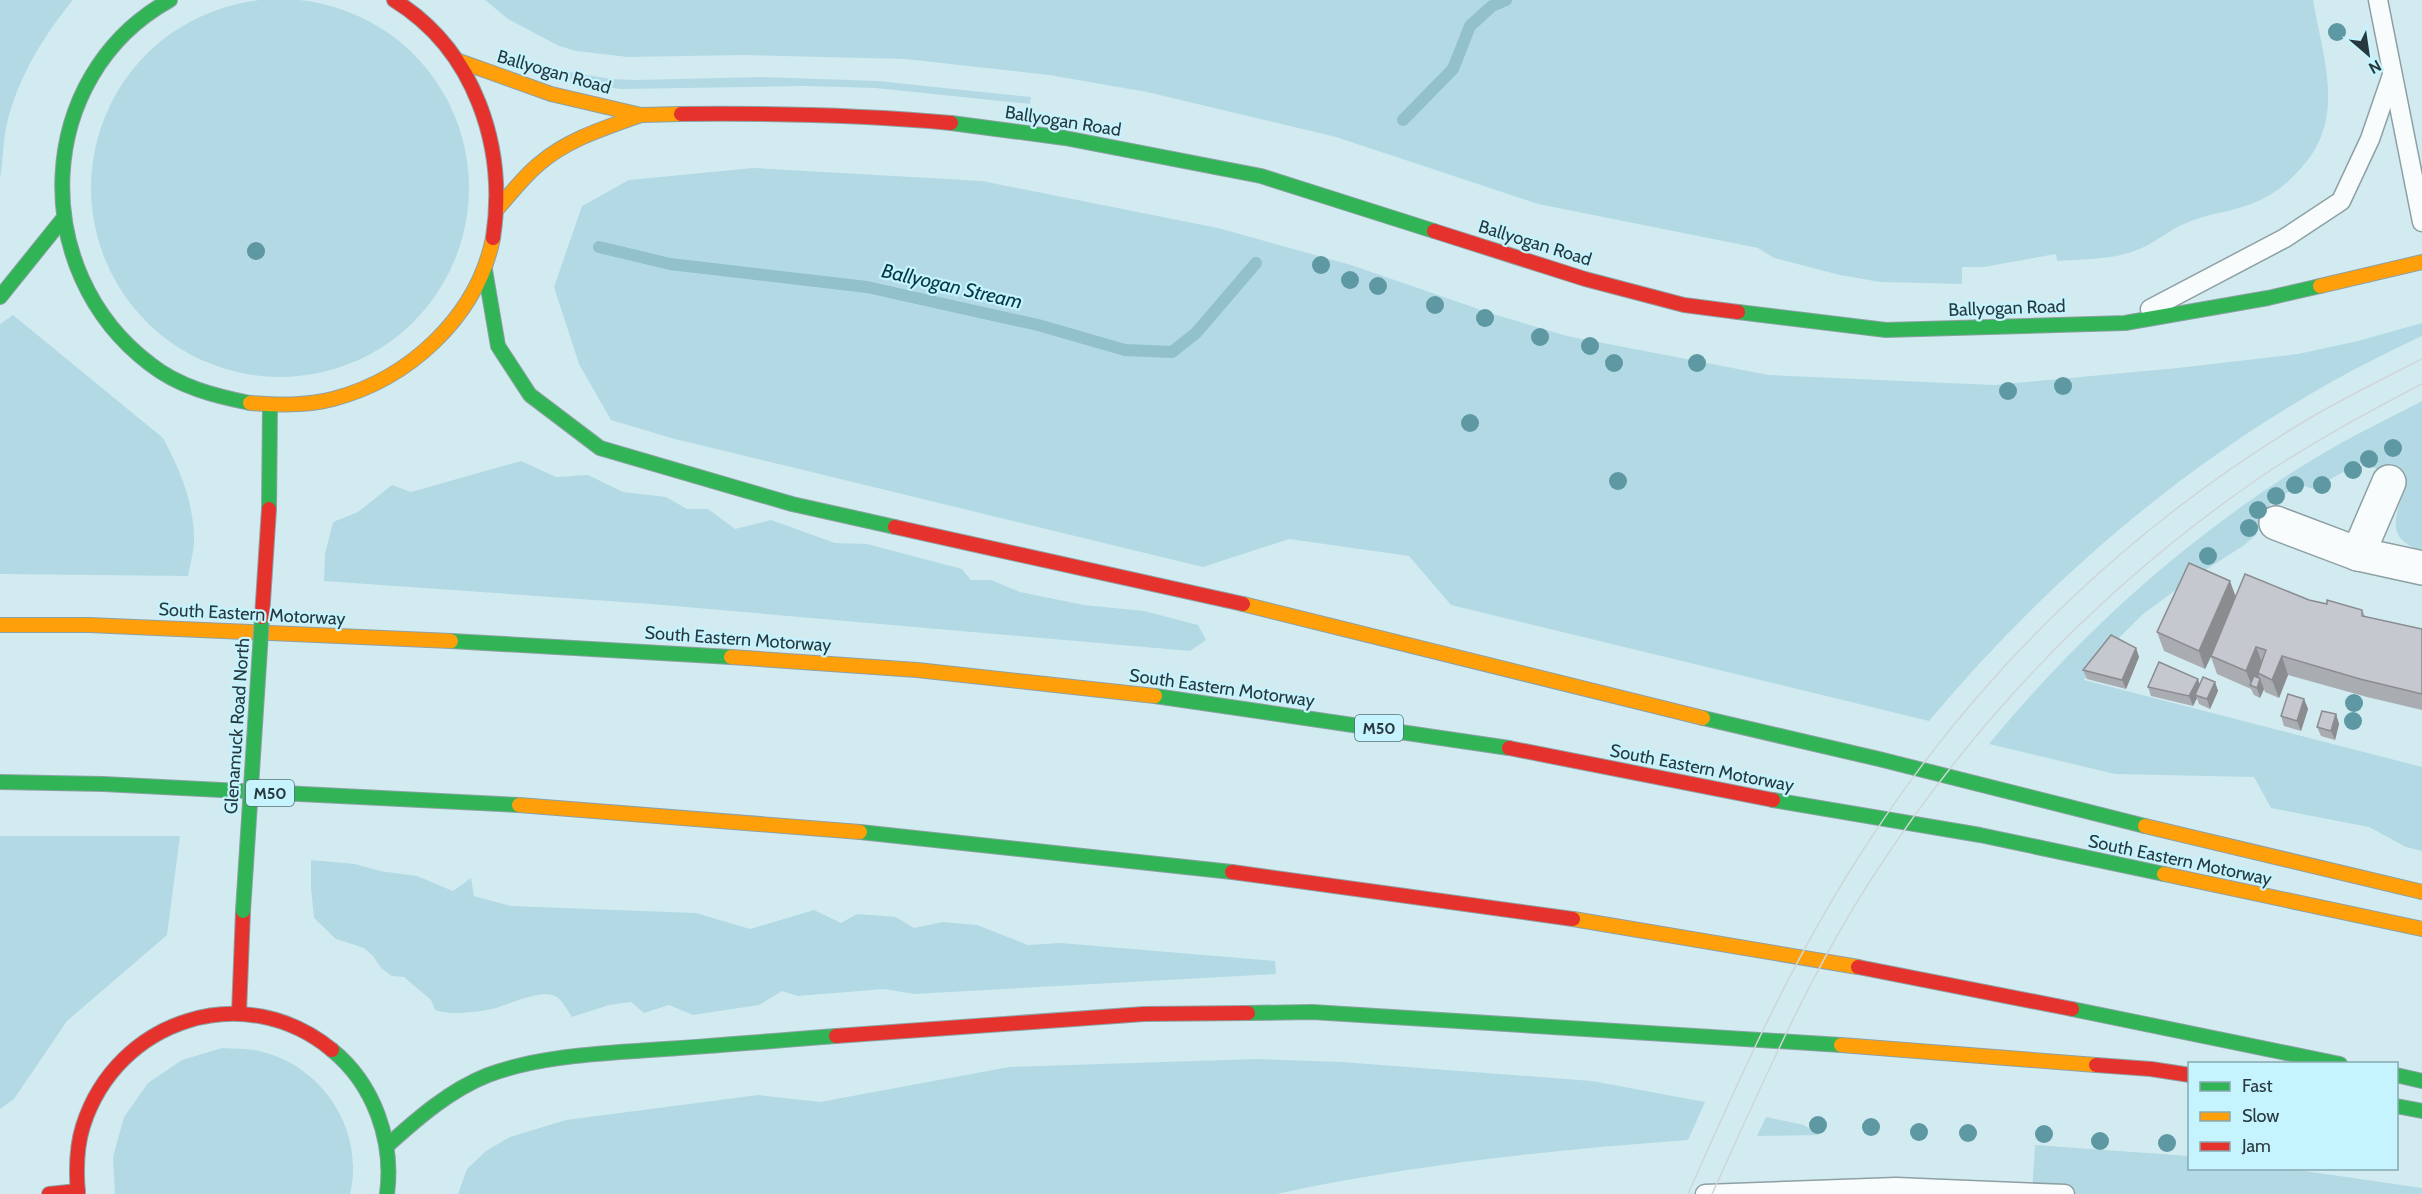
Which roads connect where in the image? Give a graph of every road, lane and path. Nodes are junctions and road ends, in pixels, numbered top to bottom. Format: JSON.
{"nodes":[{"id":1,"x":170,"y":0,"type":"edge"},
{"id":2,"x":2378,"y":0,"type":"edge"},
{"id":3,"x":400,"y":2,"type":"edge"},
{"id":4,"x":459,"y":61,"type":"junction"},
{"id":5,"x":2392,"y":75,"type":"junction"},
{"id":6,"x":640,"y":115,"type":"junction"},
{"id":7,"x":497,"y":209,"type":"junction"},
{"id":8,"x":62,"y":220,"type":"junction"},
{"id":9,"x":2422,"y":222,"type":"edge"},
{"id":10,"x":2422,"y":262,"type":"edge"},
{"id":11,"x":485,"y":270,"type":"junction"},
{"id":12,"x":0,"y":297,"type":"edge"},
{"id":13,"x":2125,"y":322,"type":"junction"},
{"id":14,"x":270,"y":406,"type":"junction"},
{"id":15,"x":2388,"y":482,"type":"dead end"},
{"id":16,"x":2276,"y":523,"type":"dead end"},
{"id":17,"x":2358,"y":554,"type":"junction"},
{"id":18,"x":2422,"y":568,"type":"edge"},
{"id":19,"x":0,"y":625,"type":"edge"},
{"id":20,"x":0,"y":782,"type":"edge"},
{"id":21,"x":2422,"y":892,"type":"edge"},
{"id":22,"x":2422,"y":930,"type":"edge"},
{"id":23,"x":239,"y":1013,"type":"junction"},
{"id":24,"x":2330,"y":1062,"type":"edge"},
{"id":25,"x":2188,"y":1075,"type":"edge"},
{"id":26,"x":2398,"y":1075,"type":"edge"},
{"id":27,"x":2422,"y":1081,"type":"edge"},
{"id":28,"x":2398,"y":1106,"type":"edge"},
{"id":29,"x":2422,"y":1111,"type":"edge"},
{"id":30,"x":388,"y":1144,"type":"junction"},
{"id":31,"x":78,"y":1193,"type":"edge"},
{"id":32,"x":49,"y":1194,"type":"edge"},
{"id":33,"x":387,"y":1194,"type":"edge"},
{"id":34,"x":1705,"y":1194,"type":"edge"},
{"id":35,"x":2065,"y":1194,"type":"edge"}],
"edges":[{"from":1,"to":8,"type":"main road"},
{"from":2,"to":5,"type":"lane"},
{"from":3,"to":4,"type":"main road"},
{"from":4,"to":6,"type":"main road","name":"Ballyogan Road"},
{"from":4,"to":7,"type":"main road"},
{"from":5,"to":9,"type":"lane"},
{"from":5,"to":13,"type":"lane"},
{"from":6,"to":7,"type":"main road","name":"Ballyogan Road"},
{"from":6,"to":13,"type":"main road","name":"Ballyogan Road"},
{"from":7,"to":11,"type":"main road"},
{"from":8,"to":12,"type":"main road"},
{"from":8,"to":14,"type":"main road"},
{"from":10,"to":13,"type":"main road","name":"Ballyogan Road"},
{"from":11,"to":14,"type":"main road"},
{"from":11,"to":21,"type":"main road"},
{"from":14,"to":23,"type":"main road","name":"Glenamuck Road North","bridge":true},
{"from":15,"to":17,"type":"street"},
{"from":16,"to":17,"type":"street"},
{"from":17,"to":18,"type":"street"},
{"from":19,"to":22,"type":"main road","name":"South Eastern Motorway","number":"M50"},
{"from":20,"to":24,"type":"main road","number":"M50"},
{"from":23,"to":30,"type":"main road"},
{"from":23,"to":31,"type":"main road"},
{"from":25,"to":30,"type":"main road"},
{"from":26,"to":27,"type":"main road"},
{"from":28,"to":29,"type":"main road"},
{"from":30,"to":33,"type":"main road"},
{"from":31,"to":32,"type":"main road"},
{"from":34,"to":35,"type":"lane"}]}
